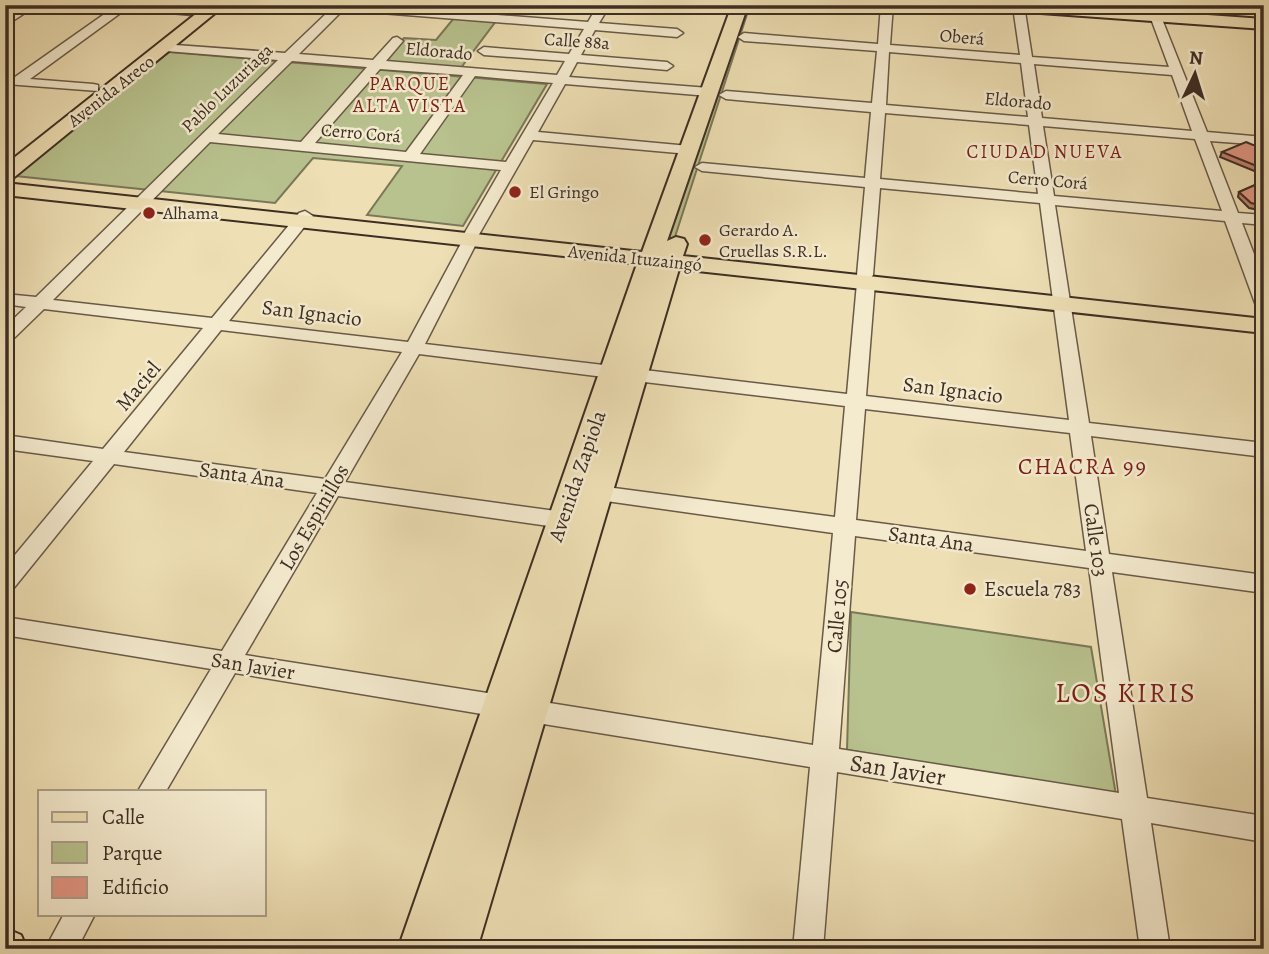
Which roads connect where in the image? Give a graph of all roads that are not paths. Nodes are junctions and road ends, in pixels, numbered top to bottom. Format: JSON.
{"nodes":[{"id":1,"x":31,"y":5,"type":"edge"},
{"id":2,"x":116,"y":5,"type":"edge"},
{"id":3,"x":217,"y":5,"type":"edge"},
{"id":4,"x":317,"y":5,"type":"edge"},
{"id":5,"x":468,"y":5,"type":"edge"},
{"id":6,"x":604,"y":5,"type":"edge"},
{"id":7,"x":740,"y":5,"type":"edge"},
{"id":8,"x":755,"y":5,"type":"edge"},
{"id":9,"x":887,"y":5,"type":"edge"},
{"id":10,"x":1082,"y":5,"type":"edge"},
{"id":11,"x":123,"y":6,"type":"edge"},
{"id":12,"x":341,"y":6,"type":"edge"},
{"id":13,"x":1009,"y":6,"type":"edge"},
{"id":14,"x":196,"y":8,"type":"edge"},
{"id":15,"x":1151,"y":11,"type":"edge"},
{"id":16,"x":459,"y":16,"type":"junction"},
{"id":17,"x":1264,"y":18,"type":"edge"},
{"id":18,"x":5,"y":22,"type":"edge"},
{"id":19,"x":1264,"y":24,"type":"edge"},
{"id":20,"x":592,"y":26,"type":"junction"},
{"id":21,"x":677,"y":33,"type":"dead end"},
{"id":22,"x":744,"y":37,"type":"junction"},
{"id":23,"x":397,"y":41,"type":"dead end"},
{"id":24,"x":166,"y":47,"type":"junction"},
{"id":25,"x":883,"y":48,"type":"junction"},
{"id":26,"x":484,"y":51,"type":"dead end"},
{"id":27,"x":288,"y":57,"type":"junction"},
{"id":28,"x":574,"y":58,"type":"junction"},
{"id":29,"x":1026,"y":60,"type":"junction"},
{"id":30,"x":376,"y":65,"type":"junction"},
{"id":31,"x":667,"y":66,"type":"dead end"},
{"id":32,"x":1177,"y":72,"type":"junction"},
{"id":33,"x":471,"y":73,"type":"junction"},
{"id":34,"x":561,"y":80,"type":"junction"},
{"id":35,"x":11,"y":81,"type":"edge"},
{"id":36,"x":93,"y":88,"type":"junction"},
{"id":37,"x":718,"y":94,"type":"junction"},
{"id":38,"x":879,"y":108,"type":"junction"},
{"id":39,"x":1035,"y":122,"type":"junction"},
{"id":40,"x":529,"y":135,"type":"junction"},
{"id":41,"x":1201,"y":136,"type":"junction"},
{"id":42,"x":206,"y":138,"type":"junction"},
{"id":43,"x":1264,"y":141,"type":"edge"},
{"id":44,"x":304,"y":147,"type":"junction"},
{"id":45,"x":689,"y":150,"type":"junction"},
{"id":46,"x":410,"y":157,"type":"junction"},
{"id":47,"x":5,"y":158,"type":"edge"},
{"id":48,"x":512,"y":167,"type":"junction"},
{"id":49,"x":700,"y":174,"type":"joint"},
{"id":50,"x":5,"y":175,"type":"edge"},
{"id":51,"x":873,"y":183,"type":"junction"},
{"id":52,"x":5,"y":187,"type":"edge"},
{"id":53,"x":1046,"y":200,"type":"junction"},
{"id":54,"x":141,"y":202,"type":"junction"},
{"id":55,"x":1231,"y":217,"type":"junction"},
{"id":56,"x":303,"y":219,"type":"junction"},
{"id":57,"x":1264,"y":220,"type":"edge"},
{"id":58,"x":681,"y":230,"type":"dead end"},
{"id":59,"x":471,"y":237,"type":"junction"},
{"id":60,"x":662,"y":257,"type":"junction"},
{"id":61,"x":866,"y":279,"type":"junction"},
{"id":62,"x":5,"y":299,"type":"edge"},
{"id":63,"x":1060,"y":300,"type":"junction"},
{"id":64,"x":1264,"y":303,"type":"edge"},
{"id":65,"x":40,"y":304,"type":"junction"},
{"id":66,"x":1264,"y":316,"type":"edge"},
{"id":67,"x":219,"y":325,"type":"junction"},
{"id":68,"x":1264,"y":326,"type":"edge"},
{"id":69,"x":5,"y":337,"type":"edge"},
{"id":70,"x":414,"y":348,"type":"junction"},
{"id":71,"x":624,"y":374,"type":"junction"},
{"id":72,"x":857,"y":401,"type":"junction"},
{"id":73,"x":1080,"y":428,"type":"junction"},
{"id":74,"x":5,"y":442,"type":"edge"},
{"id":75,"x":1264,"y":450,"type":"edge"},
{"id":76,"x":109,"y":456,"type":"junction"},
{"id":77,"x":331,"y":487,"type":"junction"},
{"id":78,"x":599,"y":494,"type":"junction"},
{"id":79,"x":562,"y":520,"type":"junction"},
{"id":80,"x":845,"y":527,"type":"junction"},
{"id":81,"x":1099,"y":562,"type":"junction"},
{"id":82,"x":5,"y":583,"type":"edge"},
{"id":83,"x":1264,"y":584,"type":"edge"},
{"id":84,"x":5,"y":626,"type":"edge"},
{"id":85,"x":229,"y":662,"type":"junction"},
{"id":86,"x":500,"y":706,"type":"junction"},
{"id":87,"x":531,"y":711,"type":"junction"},
{"id":88,"x":825,"y":758,"type":"junction"},
{"id":89,"x":153,"y":790,"type":"edge"},
{"id":90,"x":1134,"y":808,"type":"junction"},
{"id":91,"x":1264,"y":829,"type":"edge"},
{"id":92,"x":79,"y":916,"type":"edge"},
{"id":93,"x":60,"y":949,"type":"edge"},
{"id":94,"x":418,"y":949,"type":"edge"},
{"id":95,"x":457,"y":949,"type":"edge"},
{"id":96,"x":808,"y":949,"type":"edge"},
{"id":97,"x":1155,"y":949,"type":"edge"}],
"edges":[{"from":1,"to":18,"type":"street"},
{"from":2,"to":11,"type":"street"},
{"from":3,"to":24,"type":"main road","name":"Avenida Areco"},
{"from":4,"to":12,"type":"street"},
{"from":5,"to":16,"type":"street"},
{"from":6,"to":20,"type":"street","name":"Los Espinillos"},
{"from":7,"to":37,"type":"main road","name":"Avenida Zapiola"},
{"from":8,"to":22,"type":"main road","name":"Avenida Zapiola"},
{"from":9,"to":25,"type":"street","name":"Calle 105"},
{"from":10,"to":15,"type":"main road"},
{"from":11,"to":14,"type":"street"},
{"from":11,"to":35,"type":"street"},
{"from":12,"to":16,"type":"street"},
{"from":12,"to":27,"type":"street","name":"Pablo Luzuriaga"},
{"from":13,"to":15,"type":"main road"},
{"from":13,"to":29,"type":"street","name":"Calle 103"},
{"from":14,"to":36,"type":"main road","name":"Avenida Areco"},
{"from":15,"to":17,"type":"main road"},
{"from":15,"to":19,"type":"main road"},
{"from":15,"to":32,"type":"street"},
{"from":16,"to":20,"type":"street"},
{"from":20,"to":21,"type":"street"},
{"from":20,"to":28,"type":"street","name":"Los Espinillos"},
{"from":22,"to":25,"type":"street","name":"Oberá"},
{"from":22,"to":37,"type":"main road","name":"Avenida Zapiola"},
{"from":23,"to":30,"type":"street"},
{"from":24,"to":27,"type":"street","name":"Eldorado"},
{"from":24,"to":50,"type":"main road","name":"Avenida Areco"},
{"from":25,"to":29,"type":"street","name":"Oberá"},
{"from":25,"to":38,"type":"street","name":"Calle 105"},
{"from":26,"to":28,"type":"street","name":"Calle 88a"},
{"from":27,"to":30,"type":"street","name":"Eldorado"},
{"from":27,"to":42,"type":"street","name":"Pablo Luzuriaga"},
{"from":28,"to":31,"type":"street","name":"Calle 88a"},
{"from":28,"to":34,"type":"street","name":"Los Espinillos"},
{"from":29,"to":32,"type":"street","name":"Oberá"},
{"from":29,"to":39,"type":"street","name":"Calle 103"},
{"from":30,"to":33,"type":"street","name":"Eldorado"},
{"from":30,"to":44,"type":"street"},
{"from":32,"to":41,"type":"street"},
{"from":33,"to":34,"type":"street","name":"Eldorado"},
{"from":33,"to":46,"type":"street"},
{"from":34,"to":37,"type":"street","name":"Eldorado"},
{"from":34,"to":40,"type":"street","name":"Los Espinillos"},
{"from":35,"to":36,"type":"street"},
{"from":36,"to":47,"type":"main road","name":"Avenida Areco"},
{"from":37,"to":38,"type":"street","name":"Eldorado"},
{"from":37,"to":45,"type":"main road","name":"Avenida Zapiola"},
{"from":37,"to":49,"type":"main road","name":"Avenida Zapiola"},
{"from":38,"to":39,"type":"street","name":"Eldorado"},
{"from":38,"to":51,"type":"street","name":"Calle 105"},
{"from":39,"to":41,"type":"street","name":"Eldorado"},
{"from":39,"to":53,"type":"street","name":"Calle 103"},
{"from":40,"to":45,"type":"street"},
{"from":40,"to":48,"type":"street","name":"Los Espinillos"},
{"from":41,"to":43,"type":"street","name":"Eldorado"},
{"from":41,"to":55,"type":"street"},
{"from":42,"to":44,"type":"street","name":"Cerro Corá"},
{"from":42,"to":54,"type":"street","name":"Pablo Luzuriaga"},
{"from":44,"to":46,"type":"street","name":"Cerro Corá"},
{"from":45,"to":60,"type":"main road","name":"Avenida Zapiola"},
{"from":46,"to":48,"type":"street","name":"Cerro Corá"},
{"from":48,"to":59,"type":"street","name":"Los Espinillos"},
{"from":49,"to":51,"type":"street","name":"Cerro Corá"},
{"from":51,"to":53,"type":"street","name":"Cerro Corá"},
{"from":51,"to":61,"type":"street","name":"Calle 105"},
{"from":52,"to":54,"type":"main road","name":"Avenida Ituzaingó"},
{"from":53,"to":55,"type":"street","name":"Cerro Corá"},
{"from":53,"to":63,"type":"street","name":"Calle 103"},
{"from":54,"to":56,"type":"main road","name":"Avenida Ituzaingó"},
{"from":54,"to":65,"type":"street","name":"Pablo Luzuriaga"},
{"from":55,"to":57,"type":"street","name":"Cerro Corá"},
{"from":55,"to":64,"type":"street"},
{"from":56,"to":59,"type":"main road","name":"Avenida Ituzaingó"},
{"from":56,"to":67,"type":"street","name":"Maciel"},
{"from":58,"to":60,"type":"main road","name":"Avenida Zapiola"},
{"from":59,"to":60,"type":"main road","name":"Avenida Ituzaingó"},
{"from":59,"to":70,"type":"street","name":"Los Espinillos"},
{"from":60,"to":61,"type":"main road","name":"Avenida Ituzaingó"},
{"from":60,"to":71,"type":"main road","name":"Avenida Zapiola"},
{"from":61,"to":63,"type":"main road","name":"Avenida Ituzaingó"},
{"from":61,"to":72,"type":"street","name":"Calle 105"},
{"from":62,"to":65,"type":"street","name":"San Ignacio"},
{"from":63,"to":66,"type":"main road","name":"Avenida Ituzaingó"},
{"from":63,"to":68,"type":"main road","name":"Avenida Ituzaingó"},
{"from":63,"to":73,"type":"street","name":"Calle 103"},
{"from":65,"to":67,"type":"street","name":"San Ignacio"},
{"from":65,"to":69,"type":"street","name":"Pablo Luzuriaga"},
{"from":67,"to":70,"type":"street","name":"San Ignacio"},
{"from":67,"to":76,"type":"street","name":"Maciel"},
{"from":70,"to":71,"type":"street","name":"San Ignacio"},
{"from":70,"to":77,"type":"street","name":"Los Espinillos"},
{"from":71,"to":72,"type":"street","name":"San Ignacio"},
{"from":71,"to":78,"type":"main road","name":"Avenida Zapiola"},
{"from":71,"to":79,"type":"main road","name":"Avenida Zapiola"},
{"from":72,"to":73,"type":"street","name":"San Ignacio"},
{"from":72,"to":80,"type":"street","name":"Calle 105"},
{"from":73,"to":75,"type":"street","name":"San Ignacio"},
{"from":73,"to":81,"type":"street","name":"Calle 103"},
{"from":74,"to":76,"type":"street","name":"Santa Ana"},
{"from":76,"to":77,"type":"street","name":"Santa Ana"},
{"from":76,"to":82,"type":"street","name":"Maciel"},
{"from":77,"to":79,"type":"street","name":"Santa Ana"},
{"from":77,"to":85,"type":"street","name":"Los Espinillos"},
{"from":78,"to":80,"type":"street","name":"Santa Ana"},
{"from":78,"to":87,"type":"main road","name":"Avenida Zapiola"},
{"from":79,"to":86,"type":"main road","name":"Avenida Zapiola"},
{"from":80,"to":81,"type":"street","name":"Santa Ana"},
{"from":80,"to":88,"type":"street","name":"Calle 105"},
{"from":81,"to":83,"type":"street","name":"Santa Ana"},
{"from":81,"to":90,"type":"street","name":"Calle 103"},
{"from":84,"to":85,"type":"street","name":"San Javier"},
{"from":85,"to":86,"type":"street","name":"San Javier"},
{"from":85,"to":89,"type":"street","name":"Los Espinillos"},
{"from":86,"to":94,"type":"main road","name":"Avenida Zapiola"},
{"from":87,"to":88,"type":"street","name":"San Javier"},
{"from":87,"to":95,"type":"main road","name":"Avenida Zapiola"},
{"from":88,"to":90,"type":"street","name":"San Javier"},
{"from":88,"to":96,"type":"street","name":"Calle 105"},
{"from":90,"to":91,"type":"street","name":"San Javier"},
{"from":90,"to":97,"type":"street","name":"Calle 103"},
{"from":92,"to":93,"type":"street"}]}
